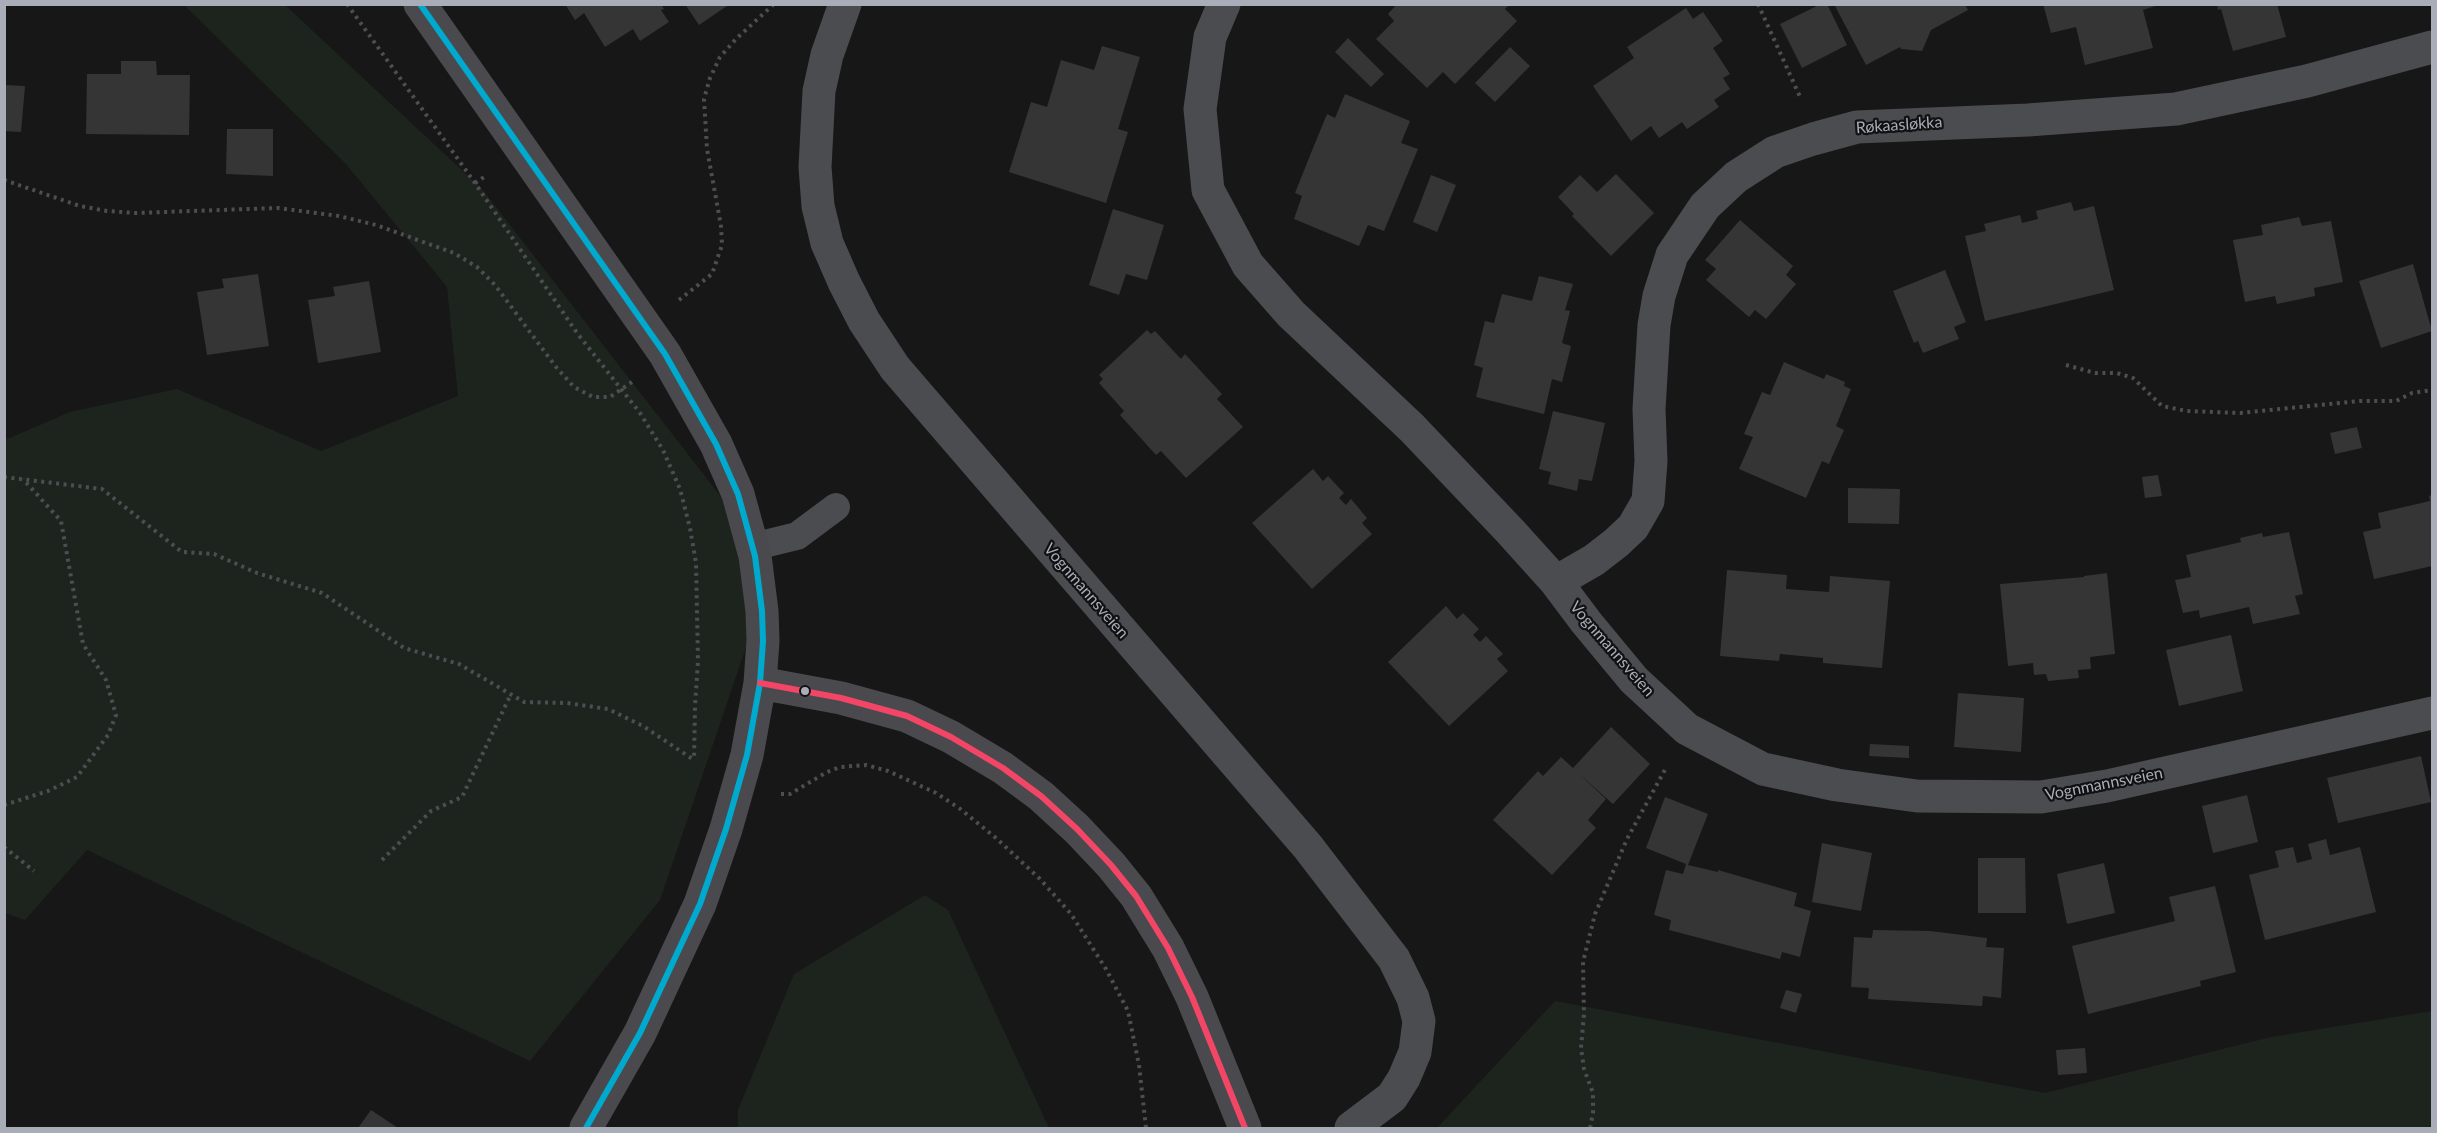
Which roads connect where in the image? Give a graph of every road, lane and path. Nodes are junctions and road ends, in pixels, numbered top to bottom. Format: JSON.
{"nodes":[{"id":1,"x":347,"y":4,"type":"edge"},
{"id":2,"x":420,"y":4,"type":"edge"},
{"id":3,"x":774,"y":4,"type":"edge"},
{"id":4,"x":845,"y":4,"type":"edge"},
{"id":5,"x":1224,"y":4,"type":"edge"},
{"id":6,"x":1758,"y":4,"type":"edge"},
{"id":7,"x":2433,"y":47,"type":"edge"},
{"id":8,"x":1813,"y":139,"type":"junction"},
{"id":9,"x":4,"y":180,"type":"edge"},
{"id":10,"x":644,"y":323,"type":"junction"},
{"id":11,"x":665,"y":354,"type":"junction"},
{"id":12,"x":2067,"y":365,"type":"dead end"},
{"id":13,"x":623,"y":390,"type":"junction"},
{"id":14,"x":2433,"y":390,"type":"edge"},
{"id":15,"x":4,"y":477,"type":"edge"},
{"id":16,"x":22,"y":478,"type":"junction"},
{"id":17,"x":836,"y":507,"type":"dead end"},
{"id":18,"x":752,"y":547,"type":"junction"},
{"id":19,"x":1556,"y":582,"type":"junction"},
{"id":20,"x":760,"y":683,"type":"junction"},
{"id":21,"x":511,"y":694,"type":"junction"},
{"id":22,"x":2433,"y":713,"type":"edge"},
{"id":23,"x":1687,"y":729,"type":"junction"},
{"id":24,"x":776,"y":795,"type":"dead end"},
{"id":25,"x":4,"y":805,"type":"edge"},
{"id":26,"x":4,"y":847,"type":"edge"},
{"id":27,"x":382,"y":860,"type":"dead end"},
{"id":28,"x":34,"y":871,"type":"dead end"},
{"id":29,"x":586,"y":1128,"type":"edge"},
{"id":30,"x":1146,"y":1128,"type":"edge"},
{"id":31,"x":1245,"y":1128,"type":"edge"},
{"id":32,"x":1351,"y":1128,"type":"edge"},
{"id":33,"x":1590,"y":1128,"type":"edge"}],
"edges":[{"from":1,"to":13,"type":"path"},
{"from":2,"to":10,"type":"main road"},
{"from":3,"to":10,"type":"path"},
{"from":4,"to":32,"type":"street","name":"Vognmannsveien"},
{"from":5,"to":19,"type":"street","name":"Vognmannsveien"},
{"from":6,"to":8,"type":"path"},
{"from":7,"to":8,"type":"street","name":"Røkaasløkka"},
{"from":8,"to":19,"type":"street","name":"Røkaasløkka"},
{"from":9,"to":13,"type":"path"},
{"from":10,"to":11,"type":"main road"},
{"from":11,"to":13,"type":"path"},
{"from":11,"to":18,"type":"main road"},
{"from":12,"to":14,"type":"path"},
{"from":13,"to":21,"type":"path"},
{"from":15,"to":16,"type":"path"},
{"from":16,"to":21,"type":"path"},
{"from":16,"to":25,"type":"path"},
{"from":17,"to":18,"type":"lane"},
{"from":18,"to":20,"type":"main road"},
{"from":19,"to":23,"type":"street","name":"Vognmannsveien"},
{"from":20,"to":29,"type":"main road"},
{"from":20,"to":31,"type":"main road"},
{"from":21,"to":27,"type":"path"},
{"from":22,"to":23,"type":"street","name":"Vognmannsveien"},
{"from":23,"to":33,"type":"path"},
{"from":24,"to":30,"type":"path"},
{"from":26,"to":28,"type":"path"}]}
